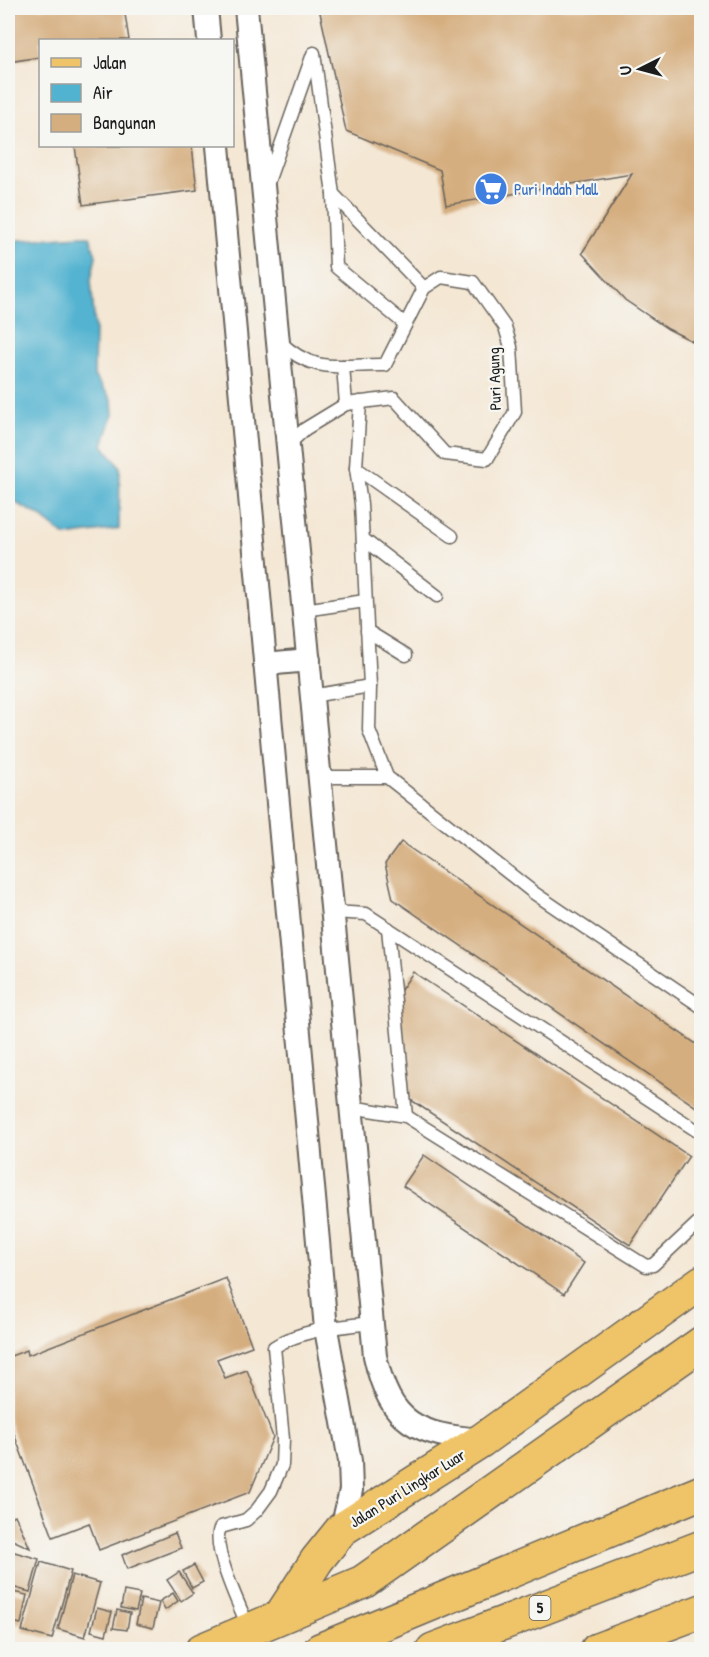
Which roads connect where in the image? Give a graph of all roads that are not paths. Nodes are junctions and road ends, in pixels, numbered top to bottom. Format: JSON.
{"nodes":[{"id":1,"x":206,"y":8,"type":"edge"},
{"id":2,"x":246,"y":8,"type":"edge"},
{"id":3,"x":209,"y":39,"type":"edge"},
{"id":4,"x":218,"y":147,"type":"edge"},
{"id":5,"x":264,"y":193,"type":"junction"},
{"id":6,"x":333,"y":194,"type":"junction"},
{"id":7,"x":424,"y":288,"type":"junction"},
{"id":8,"x":405,"y":324,"type":"junction"},
{"id":9,"x":278,"y":340,"type":"junction"},
{"id":10,"x":343,"y":366,"type":"junction"},
{"id":11,"x":360,"y":402,"type":"junction"},
{"id":12,"x":346,"y":404,"type":"junction"},
{"id":13,"x":288,"y":445,"type":"junction"},
{"id":14,"x":356,"y":468,"type":"junction"},
{"id":15,"x":452,"y":536,"type":"dead end"},
{"id":16,"x":363,"y":539,"type":"junction"},
{"id":17,"x":437,"y":596,"type":"dead end"},
{"id":18,"x":365,"y":601,"type":"junction"},
{"id":19,"x":304,"y":610,"type":"junction"},
{"id":20,"x":367,"y":631,"type":"junction"},
{"id":21,"x":406,"y":655,"type":"dead end"},
{"id":22,"x":309,"y":660,"type":"junction"},
{"id":23,"x":265,"y":664,"type":"junction"},
{"id":24,"x":370,"y":686,"type":"junction"},
{"id":25,"x":312,"y":696,"type":"junction"},
{"id":26,"x":320,"y":777,"type":"junction"},
{"id":27,"x":387,"y":777,"type":"junction"},
{"id":28,"x":333,"y":912,"type":"junction"},
{"id":29,"x":388,"y":928,"type":"junction"},
{"id":30,"x":702,"y":1006,"type":"edge"},
{"id":31,"x":351,"y":1107,"type":"junction"},
{"id":32,"x":406,"y":1116,"type":"junction"},
{"id":33,"x":702,"y":1134,"type":"edge"},
{"id":34,"x":702,"y":1219,"type":"edge"},
{"id":35,"x":702,"y":1282,"type":"edge"},
{"id":36,"x":372,"y":1323,"type":"junction"},
{"id":37,"x":326,"y":1329,"type":"junction"},
{"id":38,"x":702,"y":1343,"type":"edge"},
{"id":39,"x":482,"y":1440,"type":"junction"},
{"id":40,"x":702,"y":1492,"type":"edge"},
{"id":41,"x":342,"y":1529,"type":"junction"},
{"id":42,"x":702,"y":1547,"type":"edge"},
{"id":43,"x":702,"y":1611,"type":"edge"},
{"id":44,"x":282,"y":1614,"type":"junction"},
{"id":45,"x":249,"y":1629,"type":"junction"},
{"id":46,"x":202,"y":1650,"type":"edge"},
{"id":47,"x":321,"y":1650,"type":"edge"},
{"id":48,"x":433,"y":1650,"type":"edge"},
{"id":49,"x":597,"y":1650,"type":"edge"}],
"edges":[{"from":1,"to":3,"type":"street"},
{"from":2,"to":5,"type":"street"},
{"from":4,"to":23,"type":"street"},
{"from":5,"to":6,"type":"lane"},
{"from":5,"to":9,"type":"street"},
{"from":6,"to":7,"type":"lane"},
{"from":6,"to":8,"type":"lane"},
{"from":7,"to":8,"type":"lane"},
{"from":7,"to":11,"type":"lane","name":"Puri Agung"},
{"from":8,"to":10,"type":"lane"},
{"from":9,"to":10,"type":"lane"},
{"from":9,"to":13,"type":"street"},
{"from":10,"to":12,"type":"lane"},
{"from":11,"to":12,"type":"lane","name":"Puri Agung"},
{"from":11,"to":14,"type":"lane"},
{"from":12,"to":13,"type":"lane","name":"Puri Agung"},
{"from":13,"to":19,"type":"street"},
{"from":14,"to":15,"type":"lane"},
{"from":14,"to":16,"type":"lane"},
{"from":16,"to":17,"type":"lane"},
{"from":16,"to":18,"type":"lane"},
{"from":18,"to":19,"type":"lane"},
{"from":18,"to":20,"type":"lane"},
{"from":19,"to":22,"type":"street"},
{"from":20,"to":21,"type":"lane"},
{"from":20,"to":24,"type":"lane"},
{"from":22,"to":23,"type":"street"},
{"from":22,"to":25,"type":"street"},
{"from":23,"to":37,"type":"street"},
{"from":24,"to":25,"type":"lane"},
{"from":24,"to":27,"type":"lane"},
{"from":25,"to":26,"type":"street"},
{"from":26,"to":27,"type":"lane"},
{"from":26,"to":28,"type":"street"},
{"from":27,"to":30,"type":"lane"},
{"from":28,"to":29,"type":"lane"},
{"from":28,"to":31,"type":"street"},
{"from":29,"to":32,"type":"lane"},
{"from":29,"to":33,"type":"lane"},
{"from":31,"to":32,"type":"lane"},
{"from":31,"to":36,"type":"street"},
{"from":32,"to":34,"type":"lane"},
{"from":35,"to":39,"type":"main road","name":"Jalan Puri Lingkar Luar"},
{"from":36,"to":37,"type":"lane"},
{"from":36,"to":39,"type":"street"},
{"from":37,"to":41,"type":"street"},
{"from":37,"to":45,"type":"lane"},
{"from":38,"to":44,"type":"main road"},
{"from":39,"to":41,"type":"main road","name":"Jalan Puri Lingkar Luar"},
{"from":40,"to":47,"type":"main road"},
{"from":41,"to":44,"type":"main road","name":"Jalan Puri Lingkar Luar"},
{"from":42,"to":48,"type":"main road","number":"5"},
{"from":43,"to":49,"type":"main road"},
{"from":44,"to":45,"type":"main road"},
{"from":45,"to":46,"type":"main road"}]}
